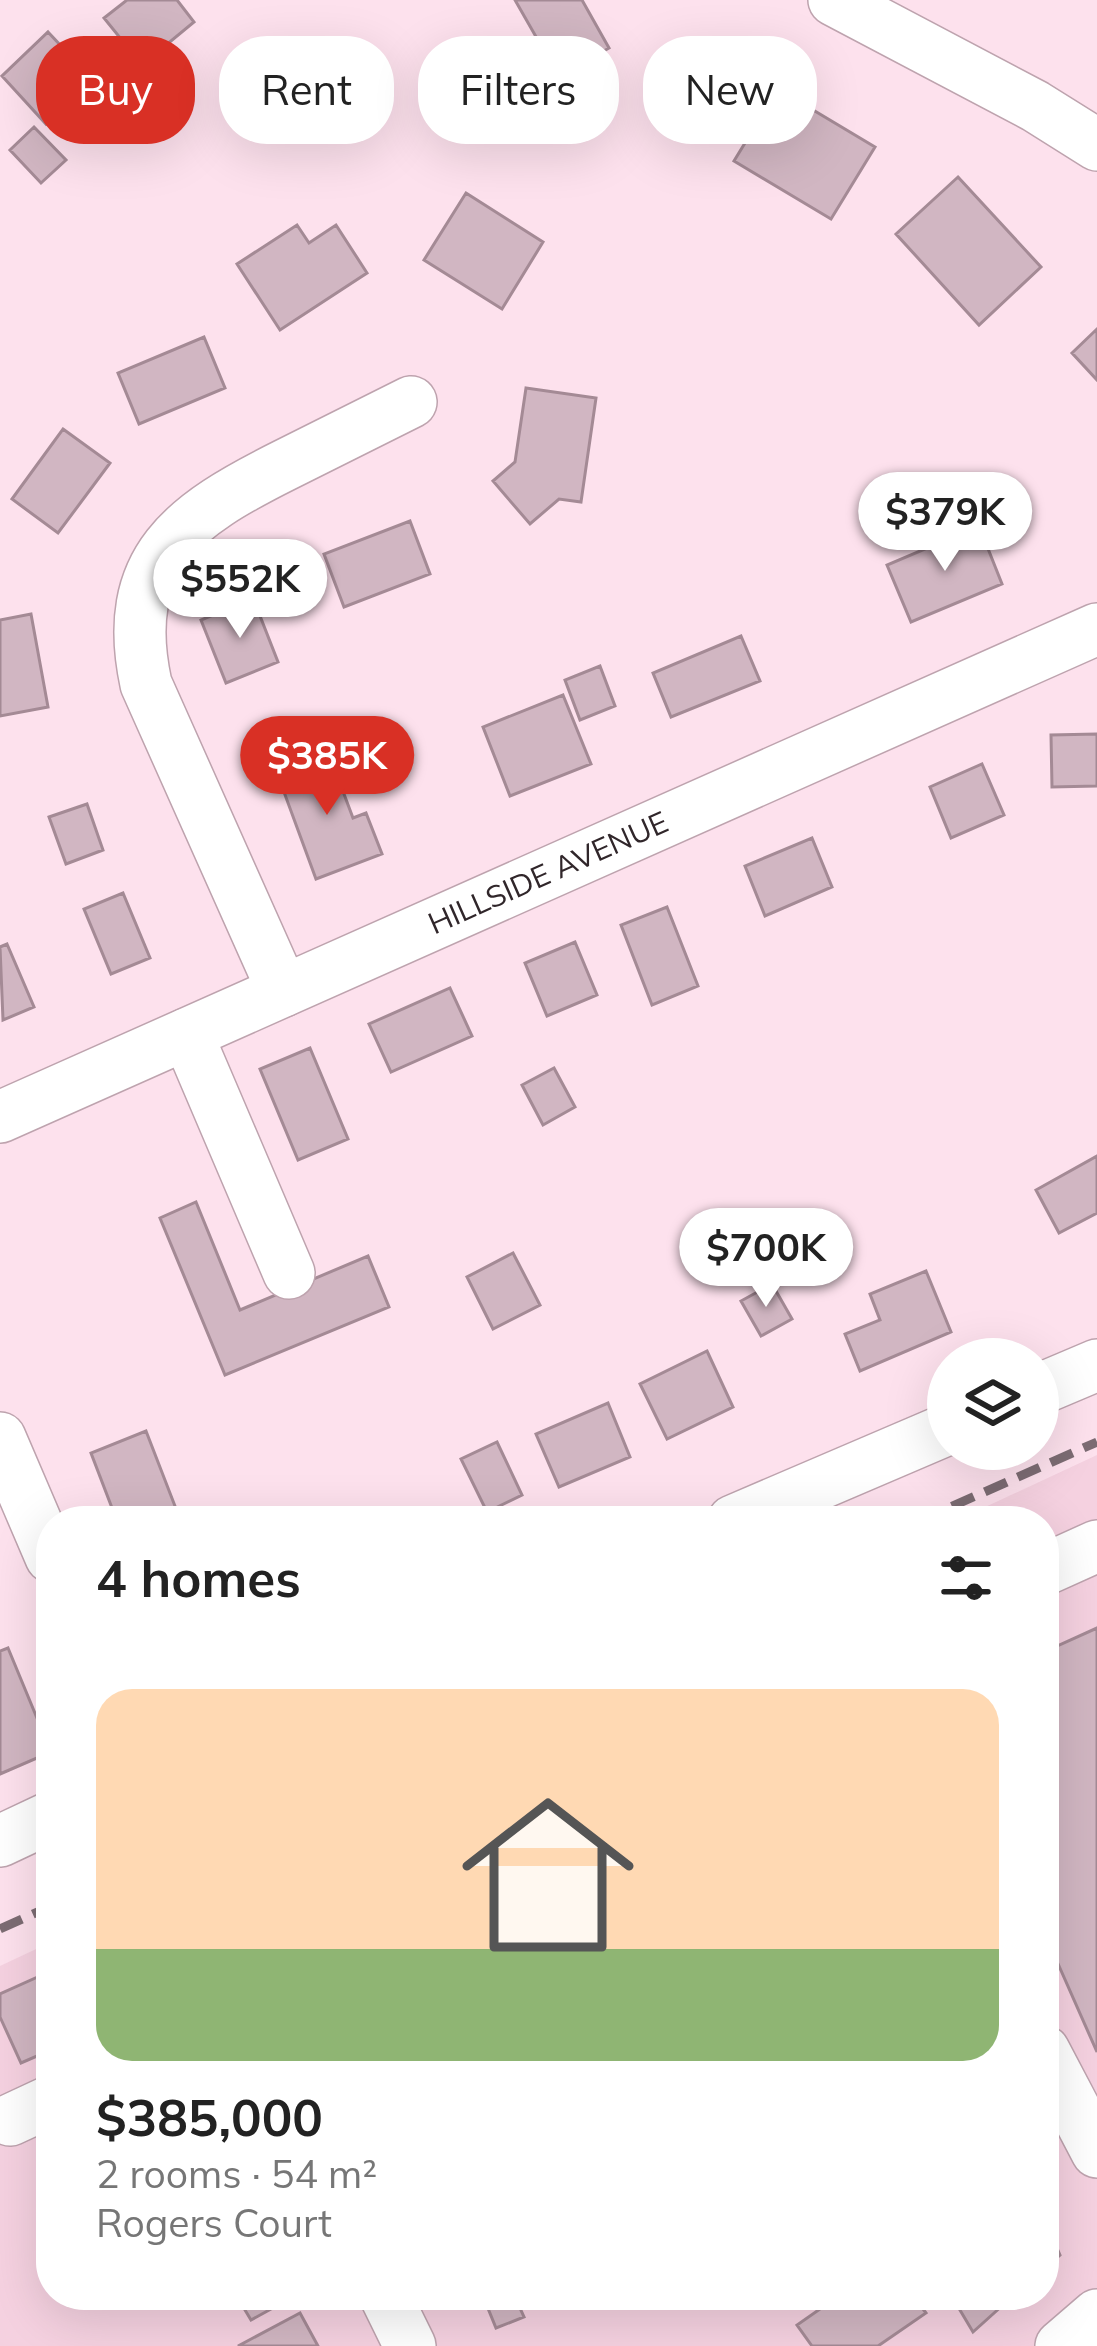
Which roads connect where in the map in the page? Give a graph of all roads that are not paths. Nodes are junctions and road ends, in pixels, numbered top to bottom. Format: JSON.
{"nodes":[{"id":1,"x":834,"y":0,"type":"edge"},
{"id":2,"x":1097,"y":145,"type":"edge"},
{"id":3,"x":411,"y":402,"type":"dead end"},
{"id":4,"x":1097,"y":629,"type":"edge"},
{"id":5,"x":283,"y":992,"type":"junction"},
{"id":6,"x":187,"y":1034,"type":"junction"},
{"id":7,"x":0,"y":1117,"type":"edge"},
{"id":8,"x":289,"y":1274,"type":"dead end"},
{"id":9,"x":1097,"y":1365,"type":"edge"},
{"id":10,"x":1059,"y":1381,"type":"edge"},
{"id":11,"x":0,"y":1438,"type":"edge"},
{"id":12,"x":927,"y":1438,"type":"edge"},
{"id":13,"x":768,"y":1506,"type":"edge"},
{"id":14,"x":36,"y":1522,"type":"edge"},
{"id":15,"x":1097,"y":1546,"type":"edge"},
{"id":16,"x":1059,"y":1563,"type":"edge"},
{"id":17,"x":36,"y":1824,"type":"edge"},
{"id":18,"x":0,"y":1841,"type":"edge"},
{"id":19,"x":1059,"y":2080,"type":"edge"},
{"id":20,"x":1097,"y":2152,"type":"edge"},
{"id":21,"x":393,"y":2310,"type":"edge"},
{"id":22,"x":1097,"y":2315,"type":"edge"},
{"id":23,"x":410,"y":2346,"type":"edge"},
{"id":24,"x":1061,"y":2346,"type":"edge"}],
"edges":[{"from":1,"to":2,"type":"street"},
{"from":3,"to":5,"type":"street"},
{"from":4,"to":5,"type":"street","name":"HILLSIDE AVENUE"},
{"from":5,"to":6,"type":"street","name":"HILLSIDE AVENUE"},
{"from":6,"to":7,"type":"street","name":"HILLSIDE AVENUE"},
{"from":6,"to":8,"type":"street"},
{"from":9,"to":10,"type":"street"},
{"from":11,"to":14,"type":"street"},
{"from":12,"to":13,"type":"street"},
{"from":15,"to":16,"type":"street"},
{"from":17,"to":18,"type":"street"},
{"from":19,"to":20,"type":"street"},
{"from":21,"to":23,"type":"street"},
{"from":22,"to":24,"type":"street"}]}
